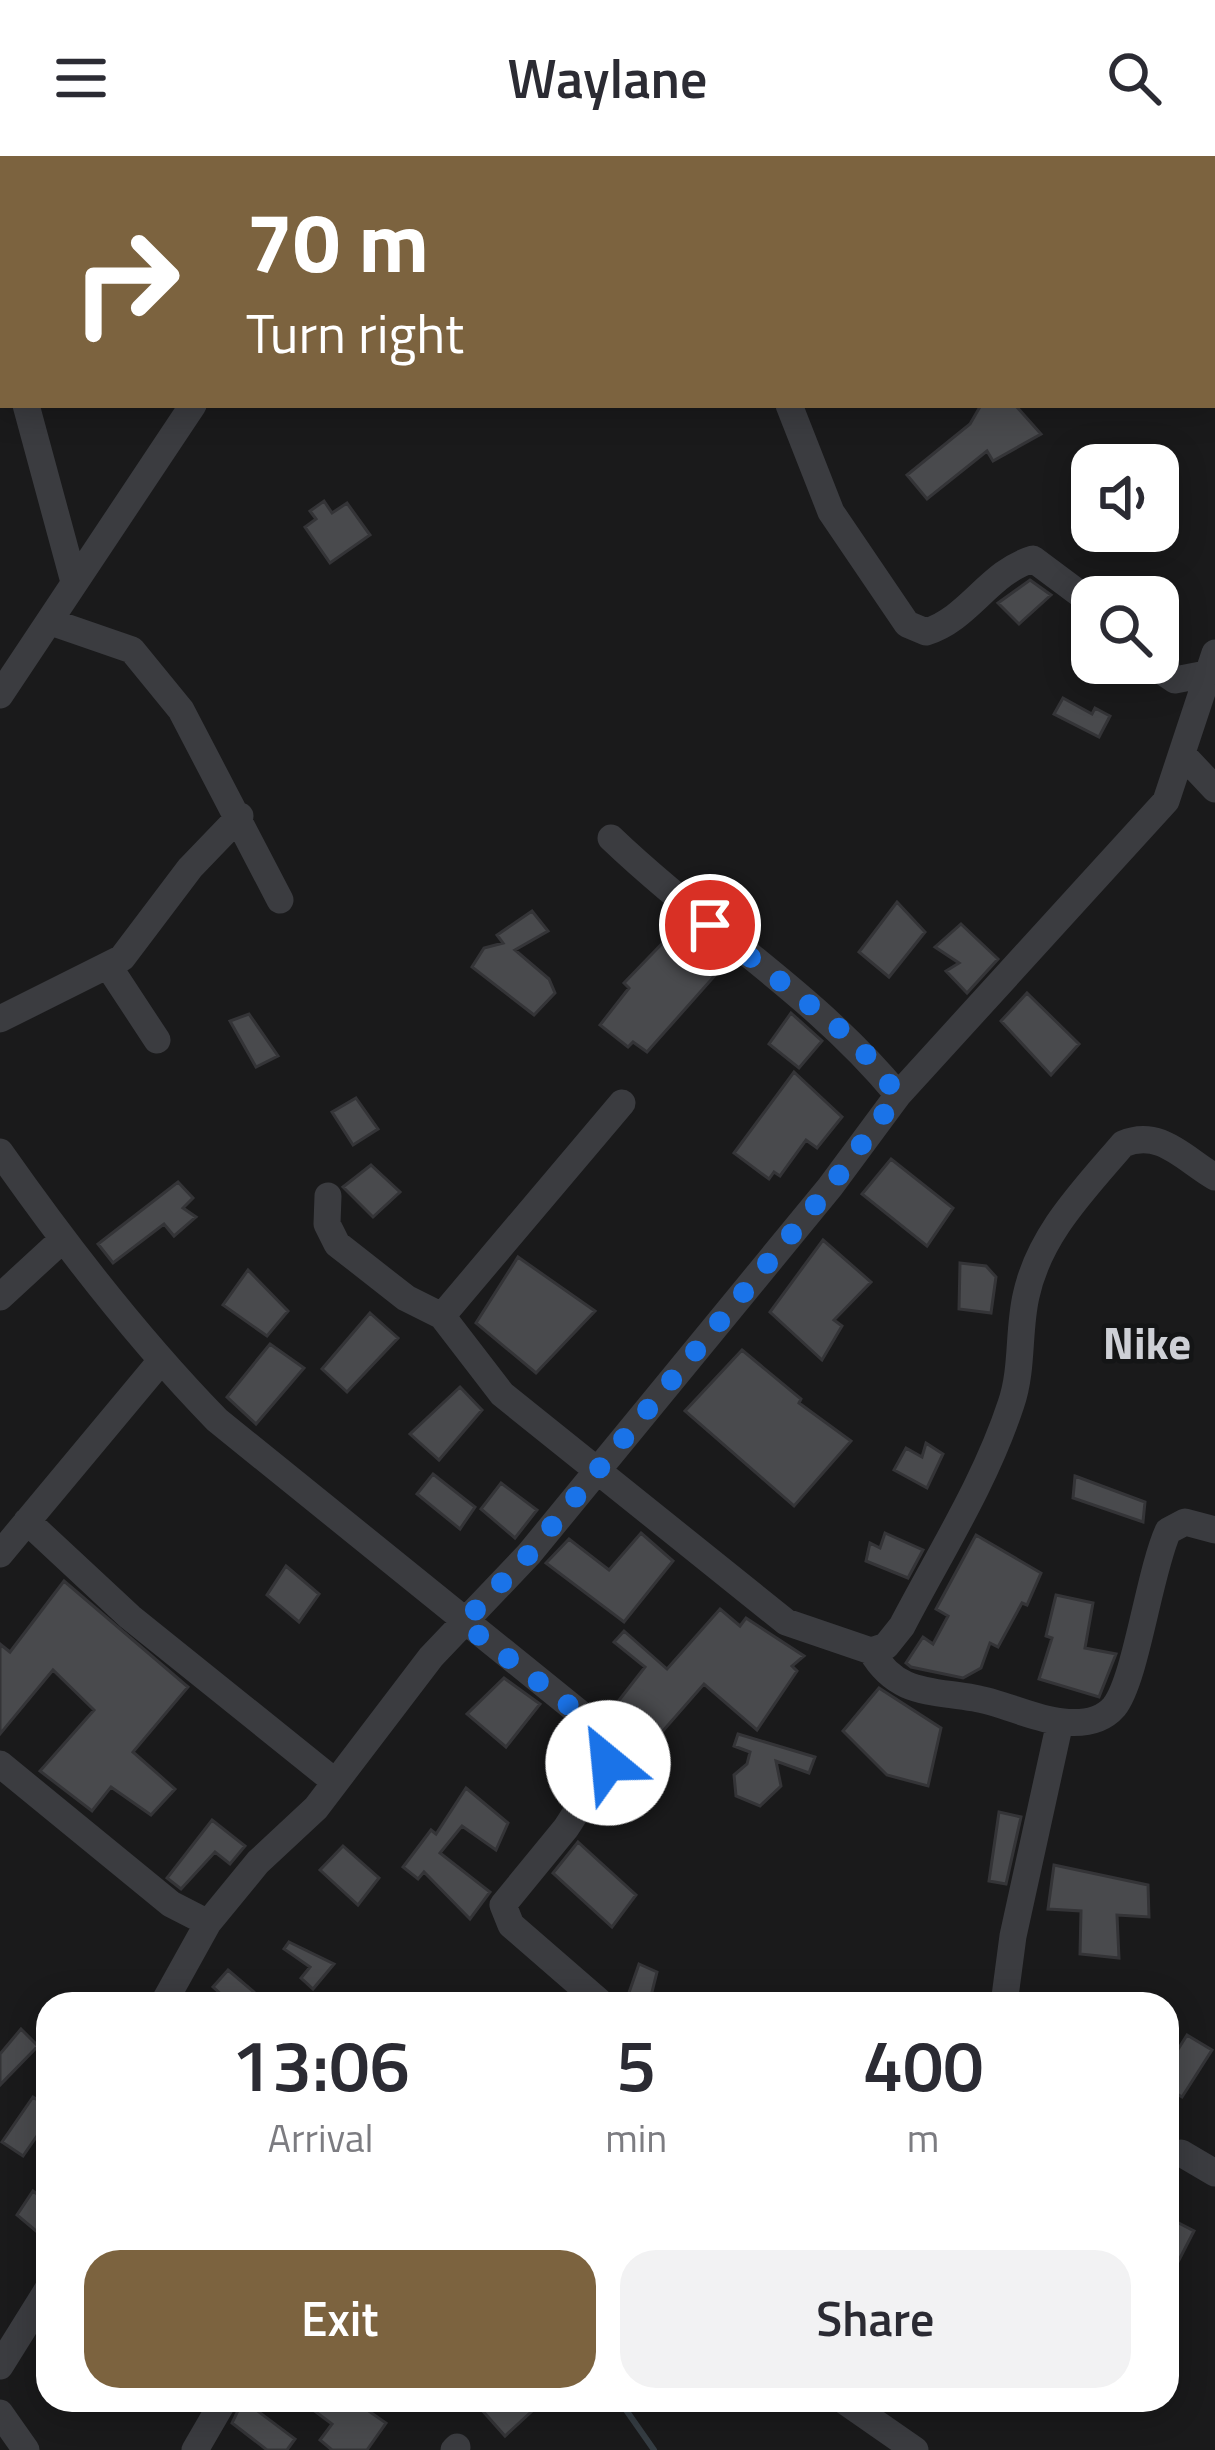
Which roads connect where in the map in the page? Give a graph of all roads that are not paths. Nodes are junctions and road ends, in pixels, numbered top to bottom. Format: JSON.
{"nodes":[{"id":1,"x":27,"y":408,"type":"edge"},
{"id":2,"x":192,"y":408,"type":"edge"},
{"id":3,"x":790,"y":408,"type":"edge"},
{"id":4,"x":74,"y":582,"type":"junction"},
{"id":5,"x":1071,"y":587,"type":"edge"},
{"id":6,"x":51,"y":622,"type":"junction"},
{"id":7,"x":1210,"y":663,"type":"edge"},
{"id":8,"x":1179,"y":678,"type":"edge"},
{"id":9,"x":0,"y":695,"type":"edge"},
{"id":10,"x":1183,"y":755,"type":"junction"},
{"id":11,"x":1215,"y":789,"type":"edge"},
{"id":12,"x":240,"y":817,"type":"junction"},
{"id":13,"x":611,"y":838,"type":"dead end"},
{"id":14,"x":280,"y":900,"type":"dead end"},
{"id":15,"x":109,"y":967,"type":"junction"},
{"id":16,"x":0,"y":1019,"type":"edge"},
{"id":17,"x":158,"y":1040,"type":"dead end"},
{"id":18,"x":898,"y":1095,"type":"junction"},
{"id":19,"x":622,"y":1103,"type":"dead end"},
{"id":20,"x":0,"y":1151,"type":"edge"},
{"id":21,"x":1215,"y":1177,"type":"edge"},
{"id":22,"x":328,"y":1196,"type":"dead end"},
{"id":23,"x":62,"y":1240,"type":"junction"},
{"id":24,"x":0,"y":1297,"type":"edge"},
{"id":25,"x":442,"y":1316,"type":"junction"},
{"id":26,"x":160,"y":1362,"type":"junction"},
{"id":27,"x":598,"y":1466,"type":"junction"},
{"id":28,"x":27,"y":1521,"type":"junction"},
{"id":29,"x":1215,"y":1530,"type":"edge"},
{"id":30,"x":0,"y":1554,"type":"edge"},
{"id":31,"x":463,"y":1623,"type":"junction"},
{"id":32,"x":871,"y":1651,"type":"junction"},
{"id":33,"x":1060,"y":1722,"type":"junction"},
{"id":34,"x":0,"y":1764,"type":"edge"},
{"id":35,"x":334,"y":1781,"type":"junction"},
{"id":36,"x":208,"y":1923,"type":"junction"},
{"id":37,"x":170,"y":1992,"type":"edge"},
{"id":38,"x":588,"y":1992,"type":"edge"},
{"id":39,"x":1006,"y":1992,"type":"edge"},
{"id":40,"x":1181,"y":2153,"type":"dead end"},
{"id":41,"x":1215,"y":2173,"type":"edge"},
{"id":42,"x":36,"y":2308,"type":"edge"},
{"id":43,"x":0,"y":2366,"type":"edge"},
{"id":44,"x":217,"y":2412,"type":"edge"},
{"id":45,"x":860,"y":2412,"type":"edge"},
{"id":46,"x":0,"y":2413,"type":"edge"},
{"id":47,"x":26,"y":2450,"type":"edge"},
{"id":48,"x":195,"y":2450,"type":"edge"},
{"id":49,"x":915,"y":2450,"type":"edge"}],
"edges":[{"from":1,"to":4,"type":"street"},
{"from":2,"to":4,"type":"street"},
{"from":3,"to":5,"type":"street"},
{"from":4,"to":6,"type":"street"},
{"from":6,"to":9,"type":"street"},
{"from":6,"to":12,"type":"street"},
{"from":7,"to":8,"type":"street"},
{"from":7,"to":10,"type":"street"},
{"from":10,"to":11,"type":"street"},
{"from":10,"to":18,"type":"street"},
{"from":12,"to":14,"type":"street"},
{"from":12,"to":15,"type":"street"},
{"from":13,"to":18,"type":"street"},
{"from":15,"to":16,"type":"street"},
{"from":15,"to":17,"type":"street"},
{"from":18,"to":27,"type":"street"},
{"from":19,"to":25,"type":"street"},
{"from":20,"to":23,"type":"street"},
{"from":21,"to":32,"type":"street"},
{"from":22,"to":25,"type":"street"},
{"from":23,"to":24,"type":"street"},
{"from":23,"to":26,"type":"street"},
{"from":25,"to":27,"type":"street"},
{"from":26,"to":28,"type":"street"},
{"from":26,"to":31,"type":"street"},
{"from":27,"to":31,"type":"street"},
{"from":27,"to":32,"type":"street"},
{"from":28,"to":30,"type":"street"},
{"from":28,"to":35,"type":"street"},
{"from":29,"to":33,"type":"street"},
{"from":31,"to":35,"type":"street"},
{"from":31,"to":38,"type":"street"},
{"from":32,"to":33,"type":"street"},
{"from":33,"to":39,"type":"street"},
{"from":34,"to":36,"type":"street"},
{"from":35,"to":36,"type":"street"},
{"from":36,"to":37,"type":"street"},
{"from":40,"to":41,"type":"street"},
{"from":42,"to":43,"type":"street"},
{"from":44,"to":48,"type":"street"},
{"from":45,"to":49,"type":"street"},
{"from":46,"to":47,"type":"street"}]}
